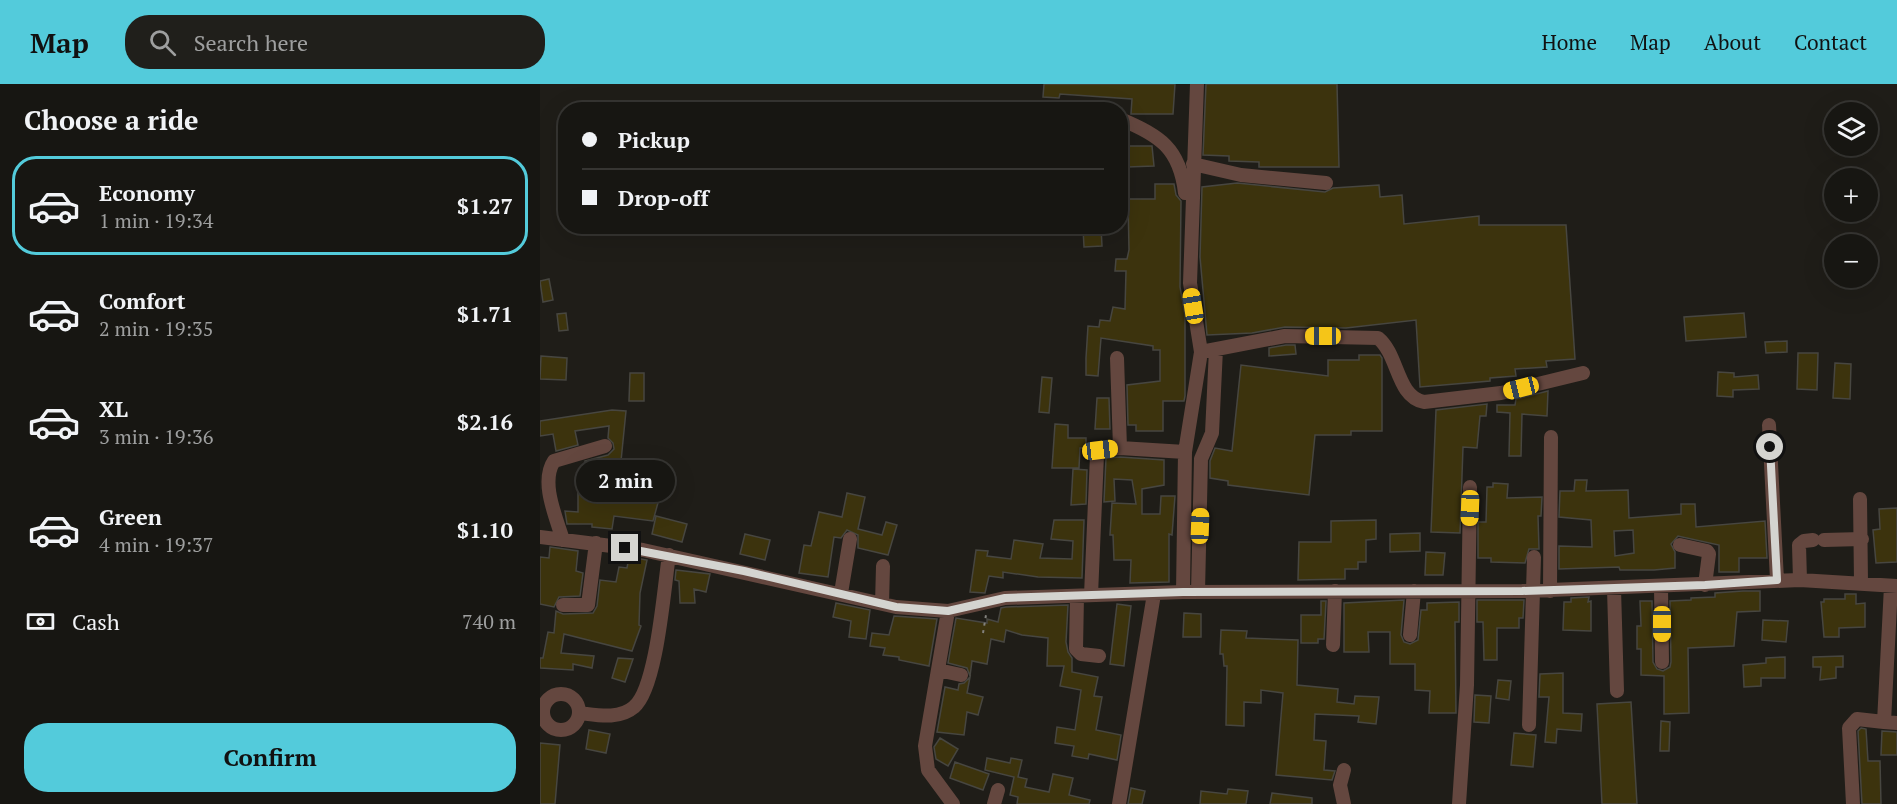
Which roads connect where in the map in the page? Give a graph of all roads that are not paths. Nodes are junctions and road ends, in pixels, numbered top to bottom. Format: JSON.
{"nodes":[{"id":1,"x":1197,"y":84,"type":"edge"},
{"id":2,"x":1128,"y":123,"type":"edge"},
{"id":3,"x":1193,"y":164,"type":"junction"},
{"id":4,"x":1326,"y":183,"type":"dead end"},
{"id":5,"x":1191,"y":230,"type":"junction"},
{"id":6,"x":1216,"y":349,"type":"junction"},
{"id":7,"x":1200,"y":352,"type":"junction"},
{"id":8,"x":1117,"y":358,"type":"dead end"},
{"id":9,"x":1583,"y":373,"type":"dead end"},
{"id":10,"x":1769,"y":425,"type":"dead end"},
{"id":11,"x":1551,"y":436,"type":"dead end"},
{"id":12,"x":605,"y":446,"type":"dead end"},
{"id":13,"x":1120,"y":448,"type":"junction"},
{"id":14,"x":1185,"y":452,"type":"junction"},
{"id":15,"x":1470,"y":487,"type":"dead end"},
{"id":16,"x":1860,"y":499,"type":"dead end"},
{"id":17,"x":540,"y":537,"type":"edge"},
{"id":18,"x":1862,"y":538,"type":"junction"},
{"id":19,"x":850,"y":539,"type":"dead end"},
{"id":20,"x":563,"y":540,"type":"junction"},
{"id":21,"x":596,"y":543,"type":"junction"},
{"id":22,"x":1680,"y":545,"type":"dead end"},
{"id":23,"x":669,"y":555,"type":"junction"},
{"id":24,"x":1534,"y":557,"type":"dead end"},
{"id":25,"x":883,"y":566,"type":"dead end"},
{"id":26,"x":1777,"y":580,"type":"junction"},
{"id":27,"x":1800,"y":580,"type":"junction"},
{"id":28,"x":1862,"y":582,"type":"junction"},
{"id":29,"x":1705,"y":585,"type":"junction"},
{"id":30,"x":1894,"y":586,"type":"edge"},
{"id":31,"x":1665,"y":587,"type":"junction"},
{"id":32,"x":1614,"y":589,"type":"junction"},
{"id":33,"x":1335,"y":591,"type":"junction"},
{"id":34,"x":1414,"y":591,"type":"junction"},
{"id":35,"x":1468,"y":591,"type":"junction"},
{"id":36,"x":1531,"y":591,"type":"junction"},
{"id":37,"x":1550,"y":591,"type":"junction"},
{"id":38,"x":1183,"y":592,"type":"junction"},
{"id":39,"x":1198,"y":592,"type":"junction"},
{"id":40,"x":841,"y":593,"type":"junction"},
{"id":41,"x":1154,"y":594,"type":"junction"},
{"id":42,"x":1084,"y":595,"type":"junction"},
{"id":43,"x":882,"y":604,"type":"junction"},
{"id":44,"x":563,"y":605,"type":"dead end"},
{"id":45,"x":948,"y":611,"type":"junction"},
{"id":46,"x":1410,"y":635,"type":"dead end"},
{"id":47,"x":1333,"y":645,"type":"dead end"},
{"id":48,"x":1099,"y":656,"type":"dead end"},
{"id":49,"x":1667,"y":658,"type":"dead end"},
{"id":50,"x":938,"y":670,"type":"junction"},
{"id":51,"x":961,"y":675,"type":"dead end"},
{"id":52,"x":1617,"y":691,"type":"dead end"},
{"id":53,"x":580,"y":713,"type":"dead end"},
{"id":54,"x":1891,"y":722,"type":"edge"},
{"id":55,"x":1529,"y":725,"type":"dead end"},
{"id":56,"x":1344,"y":770,"type":"dead end"},
{"id":57,"x":998,"y":790,"type":"dead end"},
{"id":58,"x":953,"y":804,"type":"edge"},
{"id":59,"x":994,"y":804,"type":"edge"},
{"id":60,"x":1119,"y":804,"type":"edge"},
{"id":61,"x":1344,"y":804,"type":"edge"},
{"id":62,"x":1460,"y":804,"type":"edge"},
{"id":63,"x":1853,"y":804,"type":"edge"}],
"edges":[{"from":1,"to":3,"type":"street"},
{"from":2,"to":5,"type":"street"},
{"from":3,"to":4,"type":"street"},
{"from":3,"to":5,"type":"street"},
{"from":5,"to":7,"type":"street"},
{"from":6,"to":7,"type":"street"},
{"from":6,"to":9,"type":"street"},
{"from":6,"to":39,"type":"street"},
{"from":7,"to":14,"type":"street"},
{"from":8,"to":13,"type":"street"},
{"from":10,"to":26,"type":"street"},
{"from":11,"to":37,"type":"street"},
{"from":12,"to":20,"type":"street"},
{"from":13,"to":14,"type":"street"},
{"from":13,"to":42,"type":"street"},
{"from":14,"to":38,"type":"street"},
{"from":15,"to":35,"type":"street"},
{"from":16,"to":18,"type":"street"},
{"from":17,"to":20,"type":"street"},
{"from":18,"to":27,"type":"street"},
{"from":18,"to":28,"type":"street"},
{"from":19,"to":40,"type":"street"},
{"from":20,"to":21,"type":"street"},
{"from":21,"to":23,"type":"street"},
{"from":21,"to":44,"type":"street"},
{"from":22,"to":29,"type":"street"},
{"from":23,"to":40,"type":"street"},
{"from":23,"to":53,"type":"street"},
{"from":24,"to":36,"type":"street"},
{"from":25,"to":43,"type":"street"},
{"from":26,"to":27,"type":"street"},
{"from":26,"to":29,"type":"street"},
{"from":27,"to":28,"type":"street"},
{"from":28,"to":30,"type":"street"},
{"from":29,"to":31,"type":"street"},
{"from":30,"to":54,"type":"street"},
{"from":31,"to":32,"type":"street"},
{"from":31,"to":49,"type":"street"},
{"from":32,"to":37,"type":"street"},
{"from":32,"to":52,"type":"street"},
{"from":33,"to":34,"type":"street"},
{"from":33,"to":39,"type":"street"},
{"from":33,"to":47,"type":"street"},
{"from":34,"to":35,"type":"street"},
{"from":34,"to":46,"type":"street"},
{"from":35,"to":36,"type":"street"},
{"from":35,"to":62,"type":"street"},
{"from":36,"to":37,"type":"street"},
{"from":36,"to":55,"type":"street"},
{"from":38,"to":39,"type":"street"},
{"from":38,"to":41,"type":"street"},
{"from":40,"to":43,"type":"street"},
{"from":41,"to":42,"type":"street"},
{"from":41,"to":60,"type":"street"},
{"from":42,"to":45,"type":"street"},
{"from":42,"to":48,"type":"street"},
{"from":43,"to":45,"type":"street"},
{"from":45,"to":50,"type":"street"},
{"from":50,"to":51,"type":"street"},
{"from":50,"to":58,"type":"street"},
{"from":54,"to":63,"type":"street"},
{"from":56,"to":61,"type":"street"},
{"from":57,"to":59,"type":"street"}]}
